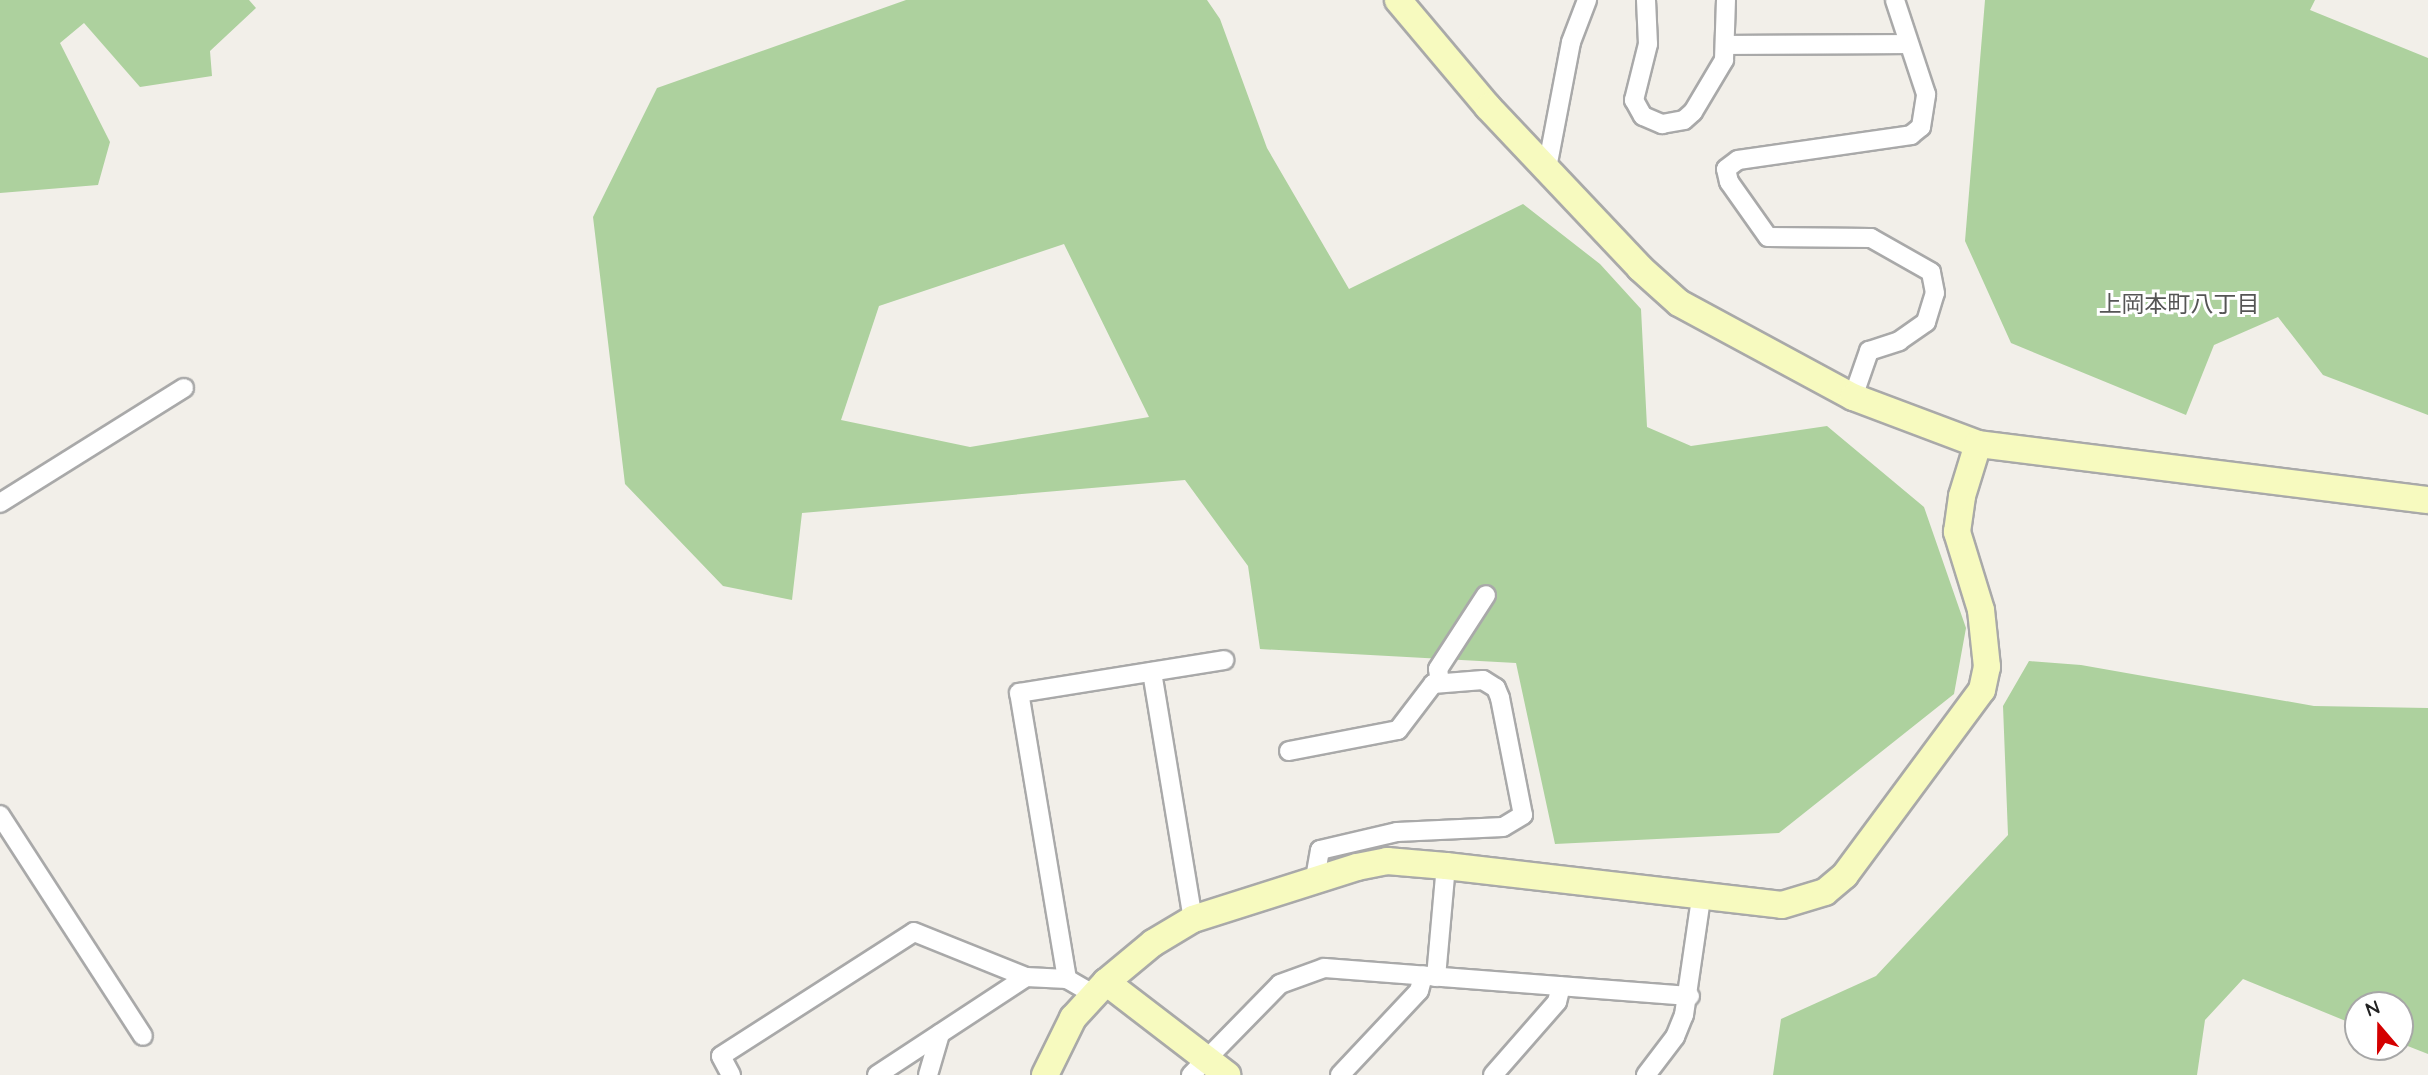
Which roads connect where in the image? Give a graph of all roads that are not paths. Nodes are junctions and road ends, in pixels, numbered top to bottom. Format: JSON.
{"nodes":[{"id":1,"x":1398,"y":0,"type":"edge"},
{"id":2,"x":1587,"y":0,"type":"edge"},
{"id":3,"x":1646,"y":0,"type":"edge"},
{"id":4,"x":1726,"y":0,"type":"edge"},
{"id":5,"x":1895,"y":0,"type":"edge"},
{"id":6,"x":1907,"y":44,"type":"junction"},
{"id":7,"x":1727,"y":45,"type":"junction"},
{"id":8,"x":1546,"y":168,"type":"junction"},
{"id":9,"x":184,"y":388,"type":"dead end"},
{"id":10,"x":1853,"y":397,"type":"junction"},
{"id":11,"x":1979,"y":444,"type":"junction"},
{"id":12,"x":2428,"y":500,"type":"edge"},
{"id":13,"x":0,"y":503,"type":"edge"},
{"id":14,"x":1486,"y":595,"type":"dead end"},
{"id":15,"x":1224,"y":660,"type":"dead end"},
{"id":16,"x":1152,"y":672,"type":"junction"},
{"id":17,"x":1440,"y":683,"type":"junction"},
{"id":18,"x":1289,"y":751,"type":"dead end"},
{"id":19,"x":0,"y":815,"type":"edge"},
{"id":20,"x":1446,"y":866,"type":"junction"},
{"id":21,"x":1315,"y":877,"type":"junction"},
{"id":22,"x":1702,"y":898,"type":"junction"},
{"id":23,"x":1194,"y":919,"type":"junction"},
{"id":24,"x":1429,"y":976,"type":"junction"},
{"id":25,"x":1026,"y":977,"type":"junction"},
{"id":26,"x":1067,"y":979,"type":"junction"},
{"id":27,"x":1560,"y":986,"type":"junction"},
{"id":28,"x":1100,"y":989,"type":"junction"},
{"id":29,"x":1690,"y":996,"type":"junction"},
{"id":30,"x":940,"y":1034,"type":"junction"},
{"id":31,"x":143,"y":1036,"type":"dead end"},
{"id":32,"x":1208,"y":1070,"type":"edge"},
{"id":33,"x":731,"y":1075,"type":"edge"},
{"id":34,"x":877,"y":1075,"type":"edge"},
{"id":35,"x":929,"y":1075,"type":"edge"},
{"id":36,"x":1045,"y":1075,"type":"edge"},
{"id":37,"x":1340,"y":1075,"type":"edge"},
{"id":38,"x":1493,"y":1075,"type":"edge"},
{"id":39,"x":1646,"y":1075,"type":"edge"}],
"edges":[{"from":1,"to":8,"type":"street"},
{"from":2,"to":8,"type":"street"},
{"from":3,"to":7,"type":"street"},
{"from":4,"to":7,"type":"street"},
{"from":5,"to":6,"type":"street"},
{"from":6,"to":7,"type":"street"},
{"from":6,"to":10,"type":"street"},
{"from":8,"to":10,"type":"street"},
{"from":9,"to":13,"type":"street"},
{"from":10,"to":11,"type":"street"},
{"from":11,"to":12,"type":"street"},
{"from":11,"to":22,"type":"street"},
{"from":14,"to":17,"type":"street"},
{"from":15,"to":16,"type":"street"},
{"from":16,"to":23,"type":"street"},
{"from":16,"to":26,"type":"street"},
{"from":17,"to":18,"type":"street"},
{"from":17,"to":21,"type":"street"},
{"from":19,"to":31,"type":"street"},
{"from":20,"to":21,"type":"street"},
{"from":20,"to":22,"type":"street"},
{"from":20,"to":24,"type":"street"},
{"from":21,"to":23,"type":"street"},
{"from":22,"to":29,"type":"street"},
{"from":23,"to":28,"type":"street"},
{"from":24,"to":27,"type":"street"},
{"from":24,"to":32,"type":"street"},
{"from":24,"to":37,"type":"street"},
{"from":25,"to":26,"type":"street"},
{"from":25,"to":30,"type":"street"},
{"from":25,"to":33,"type":"street"},
{"from":26,"to":28,"type":"street"},
{"from":27,"to":29,"type":"street"},
{"from":27,"to":38,"type":"street"},
{"from":28,"to":32,"type":"street"},
{"from":28,"to":36,"type":"street"},
{"from":29,"to":39,"type":"street"},
{"from":30,"to":34,"type":"street"},
{"from":30,"to":35,"type":"street"}]}
